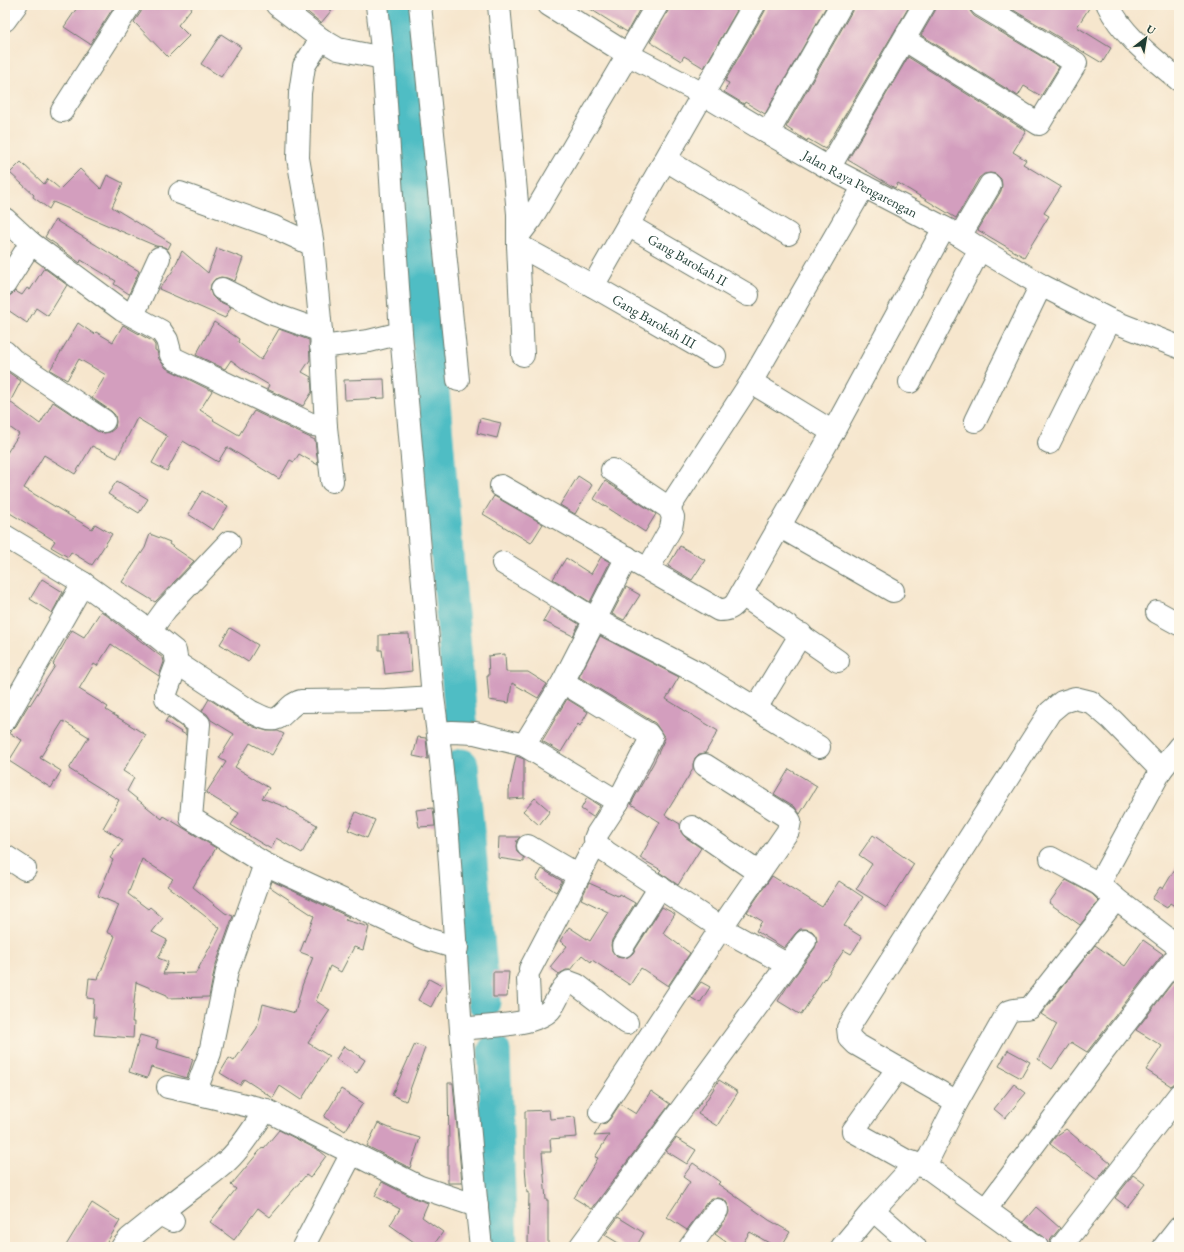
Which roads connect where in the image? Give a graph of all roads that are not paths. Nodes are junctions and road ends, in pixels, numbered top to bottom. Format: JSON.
{"nodes":[{"id":1,"x":16,"y":5,"type":"edge"},
{"id":2,"x":130,"y":5,"type":"edge"},
{"id":3,"x":277,"y":5,"type":"edge"},
{"id":4,"x":377,"y":5,"type":"edge"},
{"id":5,"x":420,"y":5,"type":"edge"},
{"id":6,"x":499,"y":5,"type":"edge"},
{"id":7,"x":657,"y":5,"type":"edge"},
{"id":8,"x":754,"y":5,"type":"edge"},
{"id":9,"x":841,"y":5,"type":"edge"},
{"id":10,"x":924,"y":5,"type":"edge"},
{"id":11,"x":981,"y":5,"type":"edge"},
{"id":12,"x":1108,"y":5,"type":"edge"},
{"id":13,"x":561,"y":8,"type":"edge"},
{"id":14,"x":5,"y":20,"type":"edge"},
{"id":15,"x":321,"y":39,"type":"junction"},
{"id":16,"x":905,"y":40,"type":"junction"},
{"id":17,"x":627,"y":54,"type":"junction"},
{"id":18,"x":383,"y":58,"type":"junction"},
{"id":19,"x":1179,"y":80,"type":"edge"},
{"id":20,"x":703,"y":94,"type":"junction"},
{"id":21,"x":62,"y":111,"type":"dead end"},
{"id":22,"x":768,"y":133,"type":"junction"},
{"id":23,"x":666,"y":160,"type":"junction"},
{"id":24,"x":829,"y":168,"type":"junction"},
{"id":25,"x":990,"y":185,"type":"dead end"},
{"id":26,"x":864,"y":186,"type":"junction"},
{"id":27,"x":180,"y":194,"type":"dead end"},
{"id":28,"x":5,"y":219,"type":"edge"},
{"id":29,"x":628,"y":225,"type":"junction"},
{"id":30,"x":952,"y":232,"type":"junction"},
{"id":31,"x":788,"y":234,"type":"dead end"},
{"id":32,"x":518,"y":240,"type":"junction"},
{"id":33,"x":31,"y":243,"type":"junction"},
{"id":34,"x":313,"y":245,"type":"junction"},
{"id":35,"x":980,"y":249,"type":"junction"},
{"id":36,"x":158,"y":258,"type":"dead end"},
{"id":37,"x":5,"y":284,"type":"edge"},
{"id":38,"x":1041,"y":285,"type":"junction"},
{"id":39,"x":593,"y":286,"type":"junction"},
{"id":40,"x":222,"y":289,"type":"dead end"},
{"id":41,"x":748,"y":295,"type":"dead end"},
{"id":42,"x":133,"y":315,"type":"junction"},
{"id":43,"x":1110,"y":320,"type":"junction"},
{"id":44,"x":401,"y":333,"type":"junction"},
{"id":45,"x":321,"y":339,"type":"junction"},
{"id":46,"x":1179,"y":347,"type":"edge"},
{"id":47,"x":5,"y":352,"type":"edge"},
{"id":48,"x":523,"y":355,"type":"dead end"},
{"id":49,"x":715,"y":356,"type":"dead end"},
{"id":50,"x":458,"y":380,"type":"dead end"},
{"id":51,"x":751,"y":382,"type":"junction"},
{"id":52,"x":910,"y":382,"type":"dead end"},
{"id":53,"x":104,"y":421,"type":"dead end"},
{"id":54,"x":976,"y":421,"type":"dead end"},
{"id":55,"x":326,"y":427,"type":"junction"},
{"id":56,"x":833,"y":432,"type":"junction"},
{"id":57,"x":1049,"y":443,"type":"dead end"},
{"id":58,"x":612,"y":470,"type":"dead end"},
{"id":59,"x":332,"y":481,"type":"dead end"},
{"id":60,"x":502,"y":486,"type":"dead end"},
{"id":61,"x":669,"y":508,"type":"junction"},
{"id":62,"x":780,"y":526,"type":"junction"},
{"id":63,"x":5,"y":536,"type":"edge"},
{"id":64,"x":229,"y":542,"type":"dead end"},
{"id":65,"x":627,"y":557,"type":"junction"},
{"id":66,"x":503,"y":563,"type":"dead end"},
{"id":67,"x":648,"y":569,"type":"junction"},
{"id":68,"x":84,"y":583,"type":"junction"},
{"id":69,"x":893,"y":591,"type":"dead end"},
{"id":70,"x":741,"y":594,"type":"junction"},
{"id":71,"x":1157,"y":612,"type":"dead end"},
{"id":72,"x":596,"y":620,"type":"junction"},
{"id":73,"x":1179,"y":624,"type":"edge"},
{"id":74,"x":150,"y":631,"type":"junction"},
{"id":75,"x":801,"y":634,"type":"junction"},
{"id":76,"x":838,"y":661,"type":"dead end"},
{"id":77,"x":177,"y":663,"type":"junction"},
{"id":78,"x":564,"y":682,"type":"junction"},
{"id":79,"x":433,"y":697,"type":"junction"},
{"id":80,"x":756,"y":708,"type":"junction"},
{"id":81,"x":5,"y":720,"type":"edge"},
{"id":82,"x":445,"y":732,"type":"junction"},
{"id":83,"x":524,"y":745,"type":"junction"},
{"id":84,"x":819,"y":747,"type":"dead end"},
{"id":85,"x":1179,"y":747,"type":"edge"},
{"id":86,"x":705,"y":765,"type":"dead end"},
{"id":87,"x":1161,"y":770,"type":"junction"},
{"id":88,"x":618,"y":802,"type":"junction"},
{"id":89,"x":692,"y":827,"type":"dead end"},
{"id":90,"x":596,"y":843,"type":"junction"},
{"id":91,"x":528,"y":846,"type":"dead end"},
{"id":92,"x":5,"y":856,"type":"edge"},
{"id":93,"x":1051,"y":858,"type":"dead end"},
{"id":94,"x":265,"y":864,"type":"junction"},
{"id":95,"x":25,"y":869,"type":"dead end"},
{"id":96,"x":759,"y":873,"type":"junction"},
{"id":97,"x":579,"y":876,"type":"junction"},
{"id":98,"x":1099,"y":884,"type":"junction"},
{"id":99,"x":660,"y":887,"type":"junction"},
{"id":100,"x":1116,"y":899,"type":"junction"},
{"id":101,"x":721,"y":928,"type":"junction"},
{"id":102,"x":805,"y":941,"type":"dead end"},
{"id":103,"x":624,"y":946,"type":"dead end"},
{"id":104,"x":456,"y":948,"type":"junction"},
{"id":105,"x":1179,"y":948,"type":"edge"},
{"id":106,"x":1179,"y":954,"type":"edge"},
{"id":107,"x":788,"y":965,"type":"junction"},
{"id":108,"x":530,"y":1020,"type":"junction"},
{"id":109,"x":627,"y":1023,"type":"dead end"},
{"id":110,"x":467,"y":1028,"type":"junction"},
{"id":111,"x":898,"y":1068,"type":"junction"},
{"id":112,"x":168,"y":1087,"type":"dead end"},
{"id":113,"x":195,"y":1092,"type":"junction"},
{"id":114,"x":1179,"y":1095,"type":"edge"},
{"id":115,"x":957,"y":1102,"type":"junction"},
{"id":116,"x":266,"y":1110,"type":"junction"},
{"id":117,"x":600,"y":1112,"type":"dead end"},
{"id":118,"x":352,"y":1153,"type":"junction"},
{"id":119,"x":919,"y":1165,"type":"junction"},
{"id":120,"x":477,"y":1206,"type":"junction"},
{"id":121,"x":986,"y":1209,"type":"junction"},
{"id":122,"x":717,"y":1210,"type":"dead end"},
{"id":123,"x":872,"y":1210,"type":"junction"},
{"id":124,"x":1179,"y":1228,"type":"edge"},
{"id":125,"x":122,"y":1247,"type":"edge"},
{"id":126,"x":303,"y":1247,"type":"edge"},
{"id":127,"x":481,"y":1247,"type":"edge"},
{"id":128,"x":580,"y":1247,"type":"edge"},
{"id":129,"x":690,"y":1247,"type":"edge"},
{"id":130,"x":842,"y":1247,"type":"edge"},
{"id":131,"x":915,"y":1247,"type":"edge"},
{"id":132,"x":1037,"y":1247,"type":"edge"},
{"id":133,"x":1061,"y":1247,"type":"edge"},
{"id":134,"x":1164,"y":1247,"type":"edge"}],
"edges":[{"from":1,"to":14,"type":"street"},
{"from":2,"to":21,"type":"street"},
{"from":3,"to":15,"type":"street"},
{"from":4,"to":18,"type":"street"},
{"from":5,"to":50,"type":"street"},
{"from":6,"to":32,"type":"street"},
{"from":7,"to":17,"type":"street"},
{"from":8,"to":20,"type":"street"},
{"from":9,"to":22,"type":"street"},
{"from":10,"to":16,"type":"street"},
{"from":11,"to":16,"type":"street"},
{"from":12,"to":19,"type":"street"},
{"from":13,"to":17,"type":"street","name":"Jalan Raya Pengarengan"},
{"from":15,"to":18,"type":"street"},
{"from":15,"to":34,"type":"street"},
{"from":16,"to":24,"type":"street"},
{"from":17,"to":20,"type":"street","name":"Jalan Raya Pengarengan"},
{"from":17,"to":32,"type":"street"},
{"from":18,"to":44,"type":"street"},
{"from":20,"to":22,"type":"street","name":"Jalan Raya Pengarengan"},
{"from":20,"to":23,"type":"street"},
{"from":22,"to":24,"type":"street","name":"Jalan Raya Pengarengan"},
{"from":23,"to":29,"type":"street"},
{"from":23,"to":31,"type":"street"},
{"from":24,"to":26,"type":"street","name":"Jalan Raya Pengarengan"},
{"from":25,"to":30,"type":"street"},
{"from":26,"to":30,"type":"street","name":"Jalan Raya Pengarengan"},
{"from":26,"to":51,"type":"street"},
{"from":27,"to":34,"type":"street"},
{"from":28,"to":33,"type":"street"},
{"from":29,"to":39,"type":"street"},
{"from":29,"to":41,"type":"street","name":"Gang Barokah II"},
{"from":30,"to":35,"type":"street","name":"Jalan Raya Pengarengan"},
{"from":30,"to":56,"type":"street"},
{"from":32,"to":39,"type":"street","name":"Gang Barokah III"},
{"from":32,"to":48,"type":"street"},
{"from":33,"to":37,"type":"street"},
{"from":33,"to":42,"type":"street"},
{"from":34,"to":45,"type":"street"},
{"from":35,"to":38,"type":"street","name":"Jalan Raya Pengarengan"},
{"from":35,"to":52,"type":"street"},
{"from":36,"to":42,"type":"street"},
{"from":38,"to":43,"type":"street","name":"Jalan Raya Pengarengan"},
{"from":38,"to":54,"type":"street"},
{"from":39,"to":49,"type":"street","name":"Gang Barokah III"},
{"from":40,"to":45,"type":"street"},
{"from":42,"to":55,"type":"street"},
{"from":43,"to":46,"type":"street","name":"Jalan Raya Pengarengan"},
{"from":43,"to":57,"type":"street"},
{"from":44,"to":45,"type":"street"},
{"from":44,"to":79,"type":"street"},
{"from":45,"to":55,"type":"street"},
{"from":47,"to":53,"type":"street"},
{"from":51,"to":56,"type":"street"},
{"from":51,"to":61,"type":"street"},
{"from":55,"to":59,"type":"street"},
{"from":56,"to":62,"type":"street"},
{"from":58,"to":61,"type":"street"},
{"from":60,"to":65,"type":"street"},
{"from":61,"to":67,"type":"street"},
{"from":62,"to":69,"type":"street"},
{"from":62,"to":70,"type":"street"},
{"from":63,"to":68,"type":"street"},
{"from":64,"to":74,"type":"street"},
{"from":65,"to":67,"type":"street"},
{"from":65,"to":72,"type":"street"},
{"from":66,"to":72,"type":"street"},
{"from":67,"to":70,"type":"street"},
{"from":68,"to":74,"type":"street"},
{"from":68,"to":81,"type":"street"},
{"from":70,"to":75,"type":"street"},
{"from":71,"to":73,"type":"street"},
{"from":72,"to":78,"type":"street"},
{"from":72,"to":80,"type":"street"},
{"from":74,"to":77,"type":"street"},
{"from":75,"to":76,"type":"street"},
{"from":75,"to":80,"type":"street"},
{"from":77,"to":79,"type":"street"},
{"from":77,"to":94,"type":"street"},
{"from":78,"to":83,"type":"street"},
{"from":78,"to":88,"type":"street"},
{"from":79,"to":82,"type":"street"},
{"from":80,"to":84,"type":"street"},
{"from":82,"to":83,"type":"street"},
{"from":82,"to":104,"type":"street"},
{"from":83,"to":88,"type":"street"},
{"from":85,"to":87,"type":"street"},
{"from":86,"to":96,"type":"street"},
{"from":87,"to":98,"type":"street"},
{"from":87,"to":111,"type":"street"},
{"from":88,"to":90,"type":"street"},
{"from":89,"to":96,"type":"street"},
{"from":90,"to":97,"type":"street"},
{"from":90,"to":99,"type":"street"},
{"from":91,"to":97,"type":"street"},
{"from":92,"to":95,"type":"street"},
{"from":93,"to":98,"type":"street"},
{"from":94,"to":104,"type":"street"},
{"from":94,"to":113,"type":"street"},
{"from":96,"to":101,"type":"street"},
{"from":97,"to":108,"type":"street"},
{"from":98,"to":100,"type":"street"},
{"from":99,"to":101,"type":"street"},
{"from":99,"to":103,"type":"street"},
{"from":100,"to":105,"type":"street"},
{"from":100,"to":115,"type":"street"},
{"from":101,"to":107,"type":"street"},
{"from":101,"to":117,"type":"street"},
{"from":102,"to":107,"type":"street"},
{"from":104,"to":110,"type":"street"},
{"from":106,"to":121,"type":"street"},
{"from":107,"to":128,"type":"street"},
{"from":108,"to":109,"type":"street"},
{"from":108,"to":110,"type":"street"},
{"from":110,"to":120,"type":"street"},
{"from":111,"to":115,"type":"street"},
{"from":111,"to":119,"type":"street"},
{"from":112,"to":113,"type":"street"},
{"from":113,"to":116,"type":"street"},
{"from":114,"to":133,"type":"street"},
{"from":115,"to":119,"type":"street"},
{"from":116,"to":118,"type":"street"},
{"from":116,"to":125,"type":"street"},
{"from":118,"to":120,"type":"street"},
{"from":118,"to":126,"type":"street"},
{"from":119,"to":121,"type":"street"},
{"from":119,"to":123,"type":"street"},
{"from":120,"to":127,"type":"street"},
{"from":121,"to":132,"type":"street"},
{"from":122,"to":129,"type":"street"},
{"from":123,"to":130,"type":"street"},
{"from":123,"to":131,"type":"street"},
{"from":124,"to":134,"type":"street"}]}
